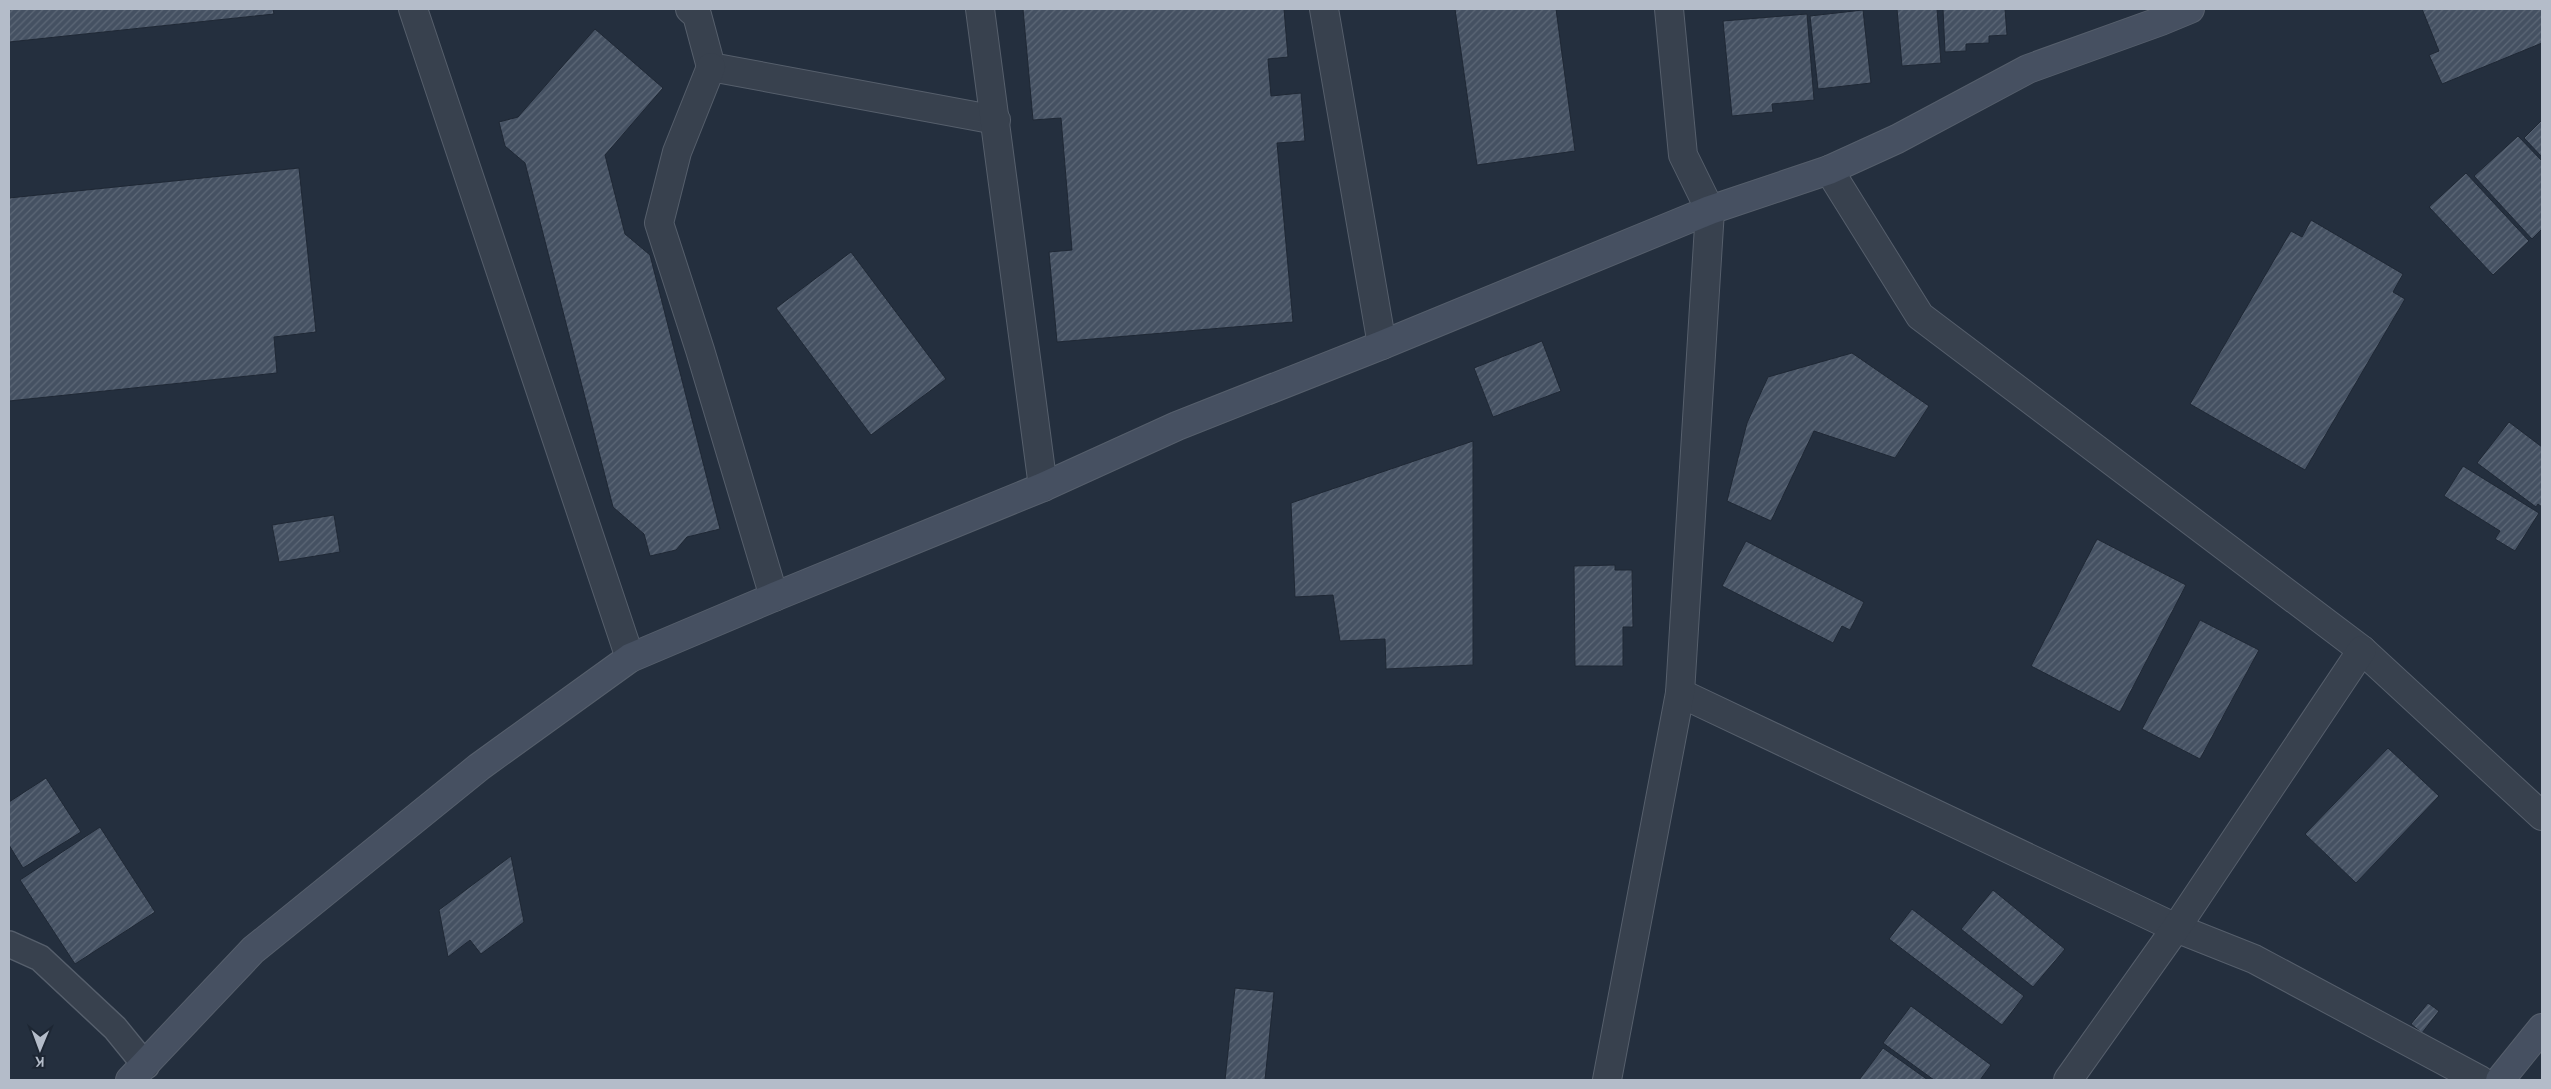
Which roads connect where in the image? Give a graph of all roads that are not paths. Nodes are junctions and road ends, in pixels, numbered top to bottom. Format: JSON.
{"nodes":[{"id":1,"x":413,"y":9,"type":"edge"},
{"id":2,"x":690,"y":9,"type":"edge"},
{"id":3,"x":980,"y":9,"type":"edge"},
{"id":4,"x":1324,"y":9,"type":"edge"},
{"id":5,"x":1669,"y":9,"type":"edge"},
{"id":6,"x":2190,"y":9,"type":"edge"},
{"id":7,"x":2159,"y":15,"type":"edge"},
{"id":8,"x":711,"y":67,"type":"junction"},
{"id":9,"x":996,"y":120,"type":"junction"},
{"id":10,"x":1829,"y":170,"type":"junction"},
{"id":11,"x":1710,"y":210,"type":"junction"},
{"id":12,"x":1382,"y":345,"type":"junction"},
{"id":13,"x":1043,"y":487,"type":"junction"},
{"id":14,"x":774,"y":597,"type":"junction"},
{"id":15,"x":2362,"y":650,"type":"junction"},
{"id":16,"x":630,"y":658,"type":"junction"},
{"id":17,"x":1680,"y":693,"type":"junction"},
{"id":18,"x":2542,"y":816,"type":"edge"},
{"id":19,"x":2176,"y":928,"type":"junction"},
{"id":20,"x":9,"y":944,"type":"edge"},
{"id":21,"x":2542,"y":1028,"type":"edge"},
{"id":22,"x":143,"y":1075,"type":"edge"},
{"id":23,"x":1607,"y":1080,"type":"edge"},
{"id":24,"x":2068,"y":1080,"type":"edge"},
{"id":25,"x":2480,"y":1080,"type":"edge"},
{"id":26,"x":2500,"y":1080,"type":"edge"}],
"edges":[{"from":1,"to":16,"type":"street"},
{"from":2,"to":8,"type":"street"},
{"from":3,"to":9,"type":"street"},
{"from":4,"to":12,"type":"street"},
{"from":5,"to":11,"type":"street"},
{"from":6,"to":7,"type":"street"},
{"from":7,"to":10,"type":"street"},
{"from":8,"to":9,"type":"street"},
{"from":8,"to":14,"type":"street"},
{"from":9,"to":13,"type":"street"},
{"from":10,"to":11,"type":"street"},
{"from":10,"to":15,"type":"street"},
{"from":11,"to":12,"type":"street"},
{"from":11,"to":17,"type":"street"},
{"from":12,"to":13,"type":"street"},
{"from":13,"to":14,"type":"street"},
{"from":14,"to":16,"type":"street"},
{"from":15,"to":18,"type":"street"},
{"from":15,"to":19,"type":"street"},
{"from":16,"to":22,"type":"street"},
{"from":17,"to":19,"type":"street"},
{"from":17,"to":23,"type":"street"},
{"from":19,"to":24,"type":"street"},
{"from":19,"to":25,"type":"street"},
{"from":20,"to":22,"type":"lane"},
{"from":21,"to":26,"type":"street"}]}
